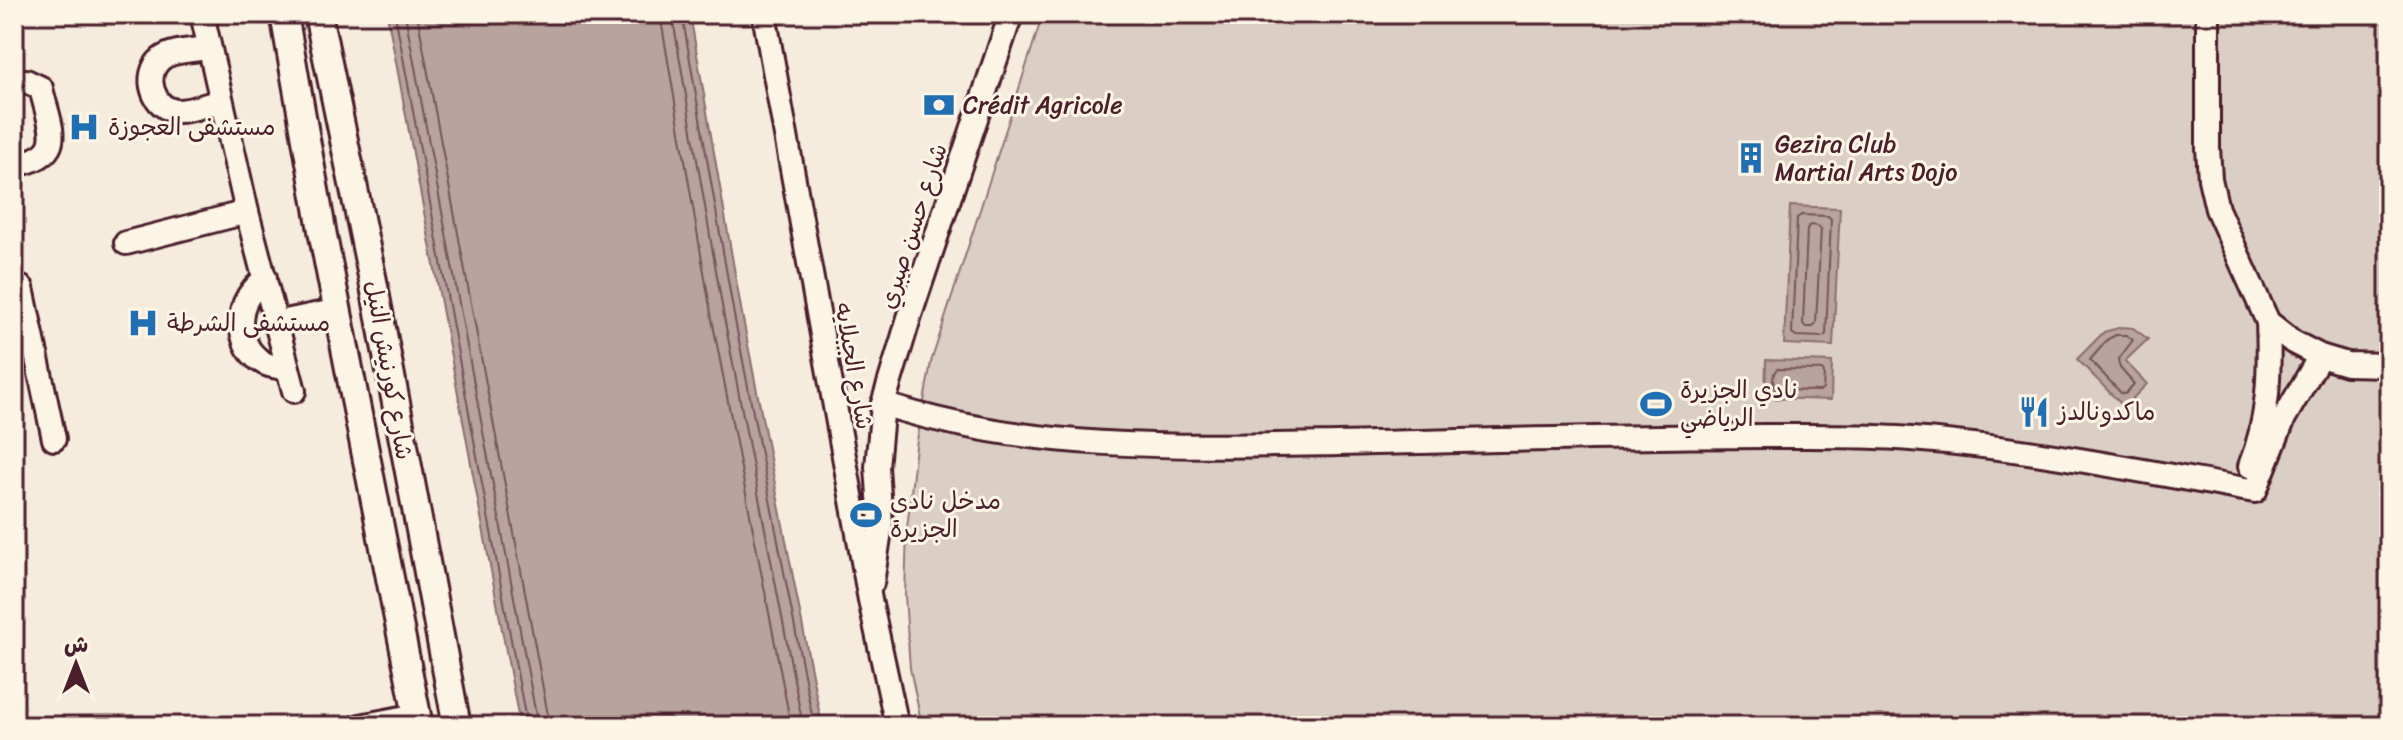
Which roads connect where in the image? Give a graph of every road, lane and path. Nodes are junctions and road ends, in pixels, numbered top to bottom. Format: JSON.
{"nodes":[{"id":1,"x":202,"y":14,"type":"edge"},
{"id":2,"x":284,"y":14,"type":"edge"},
{"id":3,"x":318,"y":14,"type":"edge"},
{"id":4,"x":764,"y":14,"type":"edge"},
{"id":5,"x":1011,"y":14,"type":"edge"},
{"id":6,"x":2208,"y":14,"type":"edge"},
{"id":7,"x":209,"y":48,"type":"junction"},
{"id":8,"x":14,"y":82,"type":"edge"},
{"id":9,"x":221,"y":101,"type":"junction"},
{"id":10,"x":14,"y":165,"type":"edge"},
{"id":11,"x":247,"y":212,"type":"junction"},
{"id":12,"x":360,"y":212,"type":"junction"},
{"id":13,"x":323,"y":236,"type":"junction"},
{"id":14,"x":126,"y":243,"type":"dead end"},
{"id":15,"x":331,"y":273,"type":"junction"},
{"id":16,"x":265,"y":278,"type":"junction"},
{"id":17,"x":373,"y":281,"type":"junction"},
{"id":18,"x":14,"y":288,"type":"edge"},
{"id":19,"x":339,"y":310,"type":"junction"},
{"id":20,"x":2268,"y":322,"type":"junction"},
{"id":21,"x":276,"y":323,"type":"junction"},
{"id":22,"x":2320,"y":356,"type":"junction"},
{"id":23,"x":2389,"y":365,"type":"edge"},
{"id":24,"x":883,"y":404,"type":"junction"},
{"id":25,"x":54,"y":439,"type":"dead end"},
{"id":26,"x":2259,"y":462,"type":"junction"},
{"id":27,"x":870,"y":600,"type":"junction"},
{"id":28,"x":418,"y":720,"type":"edge"},
{"id":29,"x":360,"y":726,"type":"edge"},
{"id":30,"x":457,"y":726,"type":"edge"},
{"id":31,"x":897,"y":726,"type":"edge"}],
"edges":[{"from":1,"to":7,"type":"street"},
{"from":2,"to":13,"type":"main road","name":"شارع كورنيش النيل"},
{"from":3,"to":12,"type":"main road","name":"شارع كورنيش النيل"},
{"from":4,"to":27,"type":"street","name":"شارع الجبلايه"},
{"from":5,"to":24,"type":"street","name":"شارع حسن صبري"},
{"from":6,"to":20,"type":"street"},
{"from":7,"to":9,"type":"street"},
{"from":7,"to":9,"type":"street"},
{"from":8,"to":10,"type":"street"},
{"from":9,"to":11,"type":"street"},
{"from":11,"to":14,"type":"street"},
{"from":11,"to":16,"type":"street"},
{"from":12,"to":13,"type":"main road"},
{"from":12,"to":17,"type":"main road","name":"شارع كورنيش النيل"},
{"from":13,"to":15,"type":"main road","name":"شارع كورنيش النيل"},
{"from":15,"to":17,"type":"main road"},
{"from":15,"to":19,"type":"main road","name":"شارع كورنيش النيل"},
{"from":16,"to":21,"type":"street"},
{"from":16,"to":21,"type":"street"},
{"from":17,"to":30,"type":"main road","name":"شارع كورنيش النيل"},
{"from":18,"to":25,"type":"street"},
{"from":19,"to":21,"type":"street"},
{"from":19,"to":28,"type":"main road","name":"شارع كورنيش النيل"},
{"from":20,"to":22,"type":"street"},
{"from":20,"to":26,"type":"street"},
{"from":22,"to":23,"type":"street"},
{"from":22,"to":26,"type":"street"},
{"from":24,"to":26,"type":"street"},
{"from":24,"to":27,"type":"street","name":"شارع حسن صبري"},
{"from":27,"to":31,"type":"street","name":"شارع الجبلايه"},
{"from":28,"to":29,"type":"street"}]}
